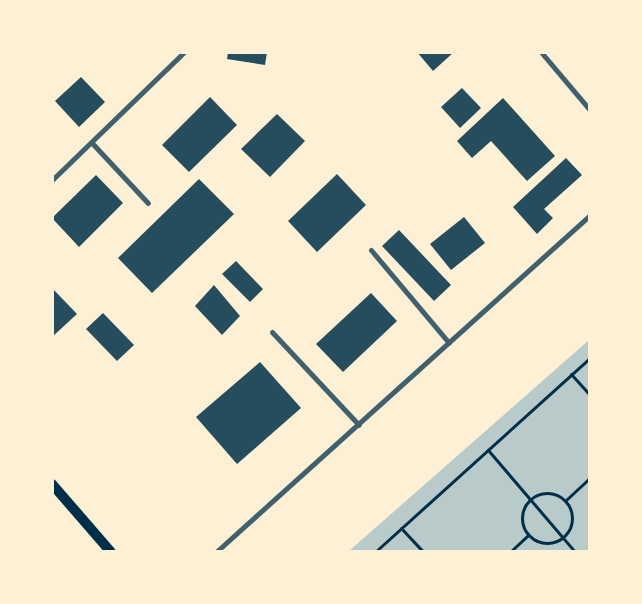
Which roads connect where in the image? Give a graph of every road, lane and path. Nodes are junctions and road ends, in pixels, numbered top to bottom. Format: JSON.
{"nodes":[{"id":1,"x":184,"y":52,"type":"edge"},
{"id":2,"x":541,"y":52,"type":"edge"},
{"id":3,"x":590,"y":110,"type":"edge"},
{"id":4,"x":92,"y":143,"type":"junction"},
{"id":5,"x":52,"y":180,"type":"edge"},
{"id":6,"x":148,"y":203,"type":"dead end"},
{"id":7,"x":590,"y":214,"type":"edge"},
{"id":8,"x":371,"y":250,"type":"dead end"},
{"id":9,"x":272,"y":332,"type":"dead end"},
{"id":10,"x":449,"y":343,"type":"junction"},
{"id":11,"x":590,"y":358,"type":"edge"},
{"id":12,"x":571,"y":374,"type":"junction"},
{"id":13,"x":590,"y":395,"type":"edge"},
{"id":14,"x":359,"y":425,"type":"junction"},
{"id":15,"x":488,"y":450,"type":"junction"},
{"id":16,"x":590,"y":478,"type":"edge"},
{"id":17,"x":52,"y":484,"type":"edge"},
{"id":18,"x":530,"y":499,"type":"junction"},
{"id":19,"x":566,"y":500,"type":"junction"},
{"id":20,"x":402,"y":528,"type":"junction"},
{"id":21,"x":528,"y":535,"type":"junction"},
{"id":22,"x":563,"y":537,"type":"junction"},
{"id":23,"x":111,"y":552,"type":"edge"},
{"id":24,"x":216,"y":552,"type":"edge"},
{"id":25,"x":375,"y":552,"type":"edge"},
{"id":26,"x":423,"y":552,"type":"edge"},
{"id":27,"x":510,"y":552,"type":"edge"},
{"id":28,"x":576,"y":552,"type":"edge"}],
"edges":[{"from":1,"to":4,"type":"street"},
{"from":2,"to":3,"type":"street"},
{"from":4,"to":5,"type":"street"},
{"from":4,"to":6,"type":"street"},
{"from":7,"to":10,"type":"street"},
{"from":8,"to":10,"type":"street"},
{"from":9,"to":14,"type":"street"},
{"from":10,"to":14,"type":"street"},
{"from":11,"to":12,"type":"path"},
{"from":12,"to":13,"type":"path"},
{"from":12,"to":15,"type":"path"},
{"from":14,"to":24,"type":"street"},
{"from":15,"to":18,"type":"path"},
{"from":15,"to":20,"type":"path"},
{"from":16,"to":19,"type":"path"},
{"from":17,"to":23,"type":"main road"},
{"from":18,"to":19,"type":"path"},
{"from":18,"to":21,"type":"path"},
{"from":18,"to":22,"type":"path"},
{"from":19,"to":22,"type":"path"},
{"from":20,"to":25,"type":"path"},
{"from":20,"to":26,"type":"path"},
{"from":21,"to":22,"type":"path"},
{"from":21,"to":27,"type":"path"},
{"from":22,"to":28,"type":"path"}]}
